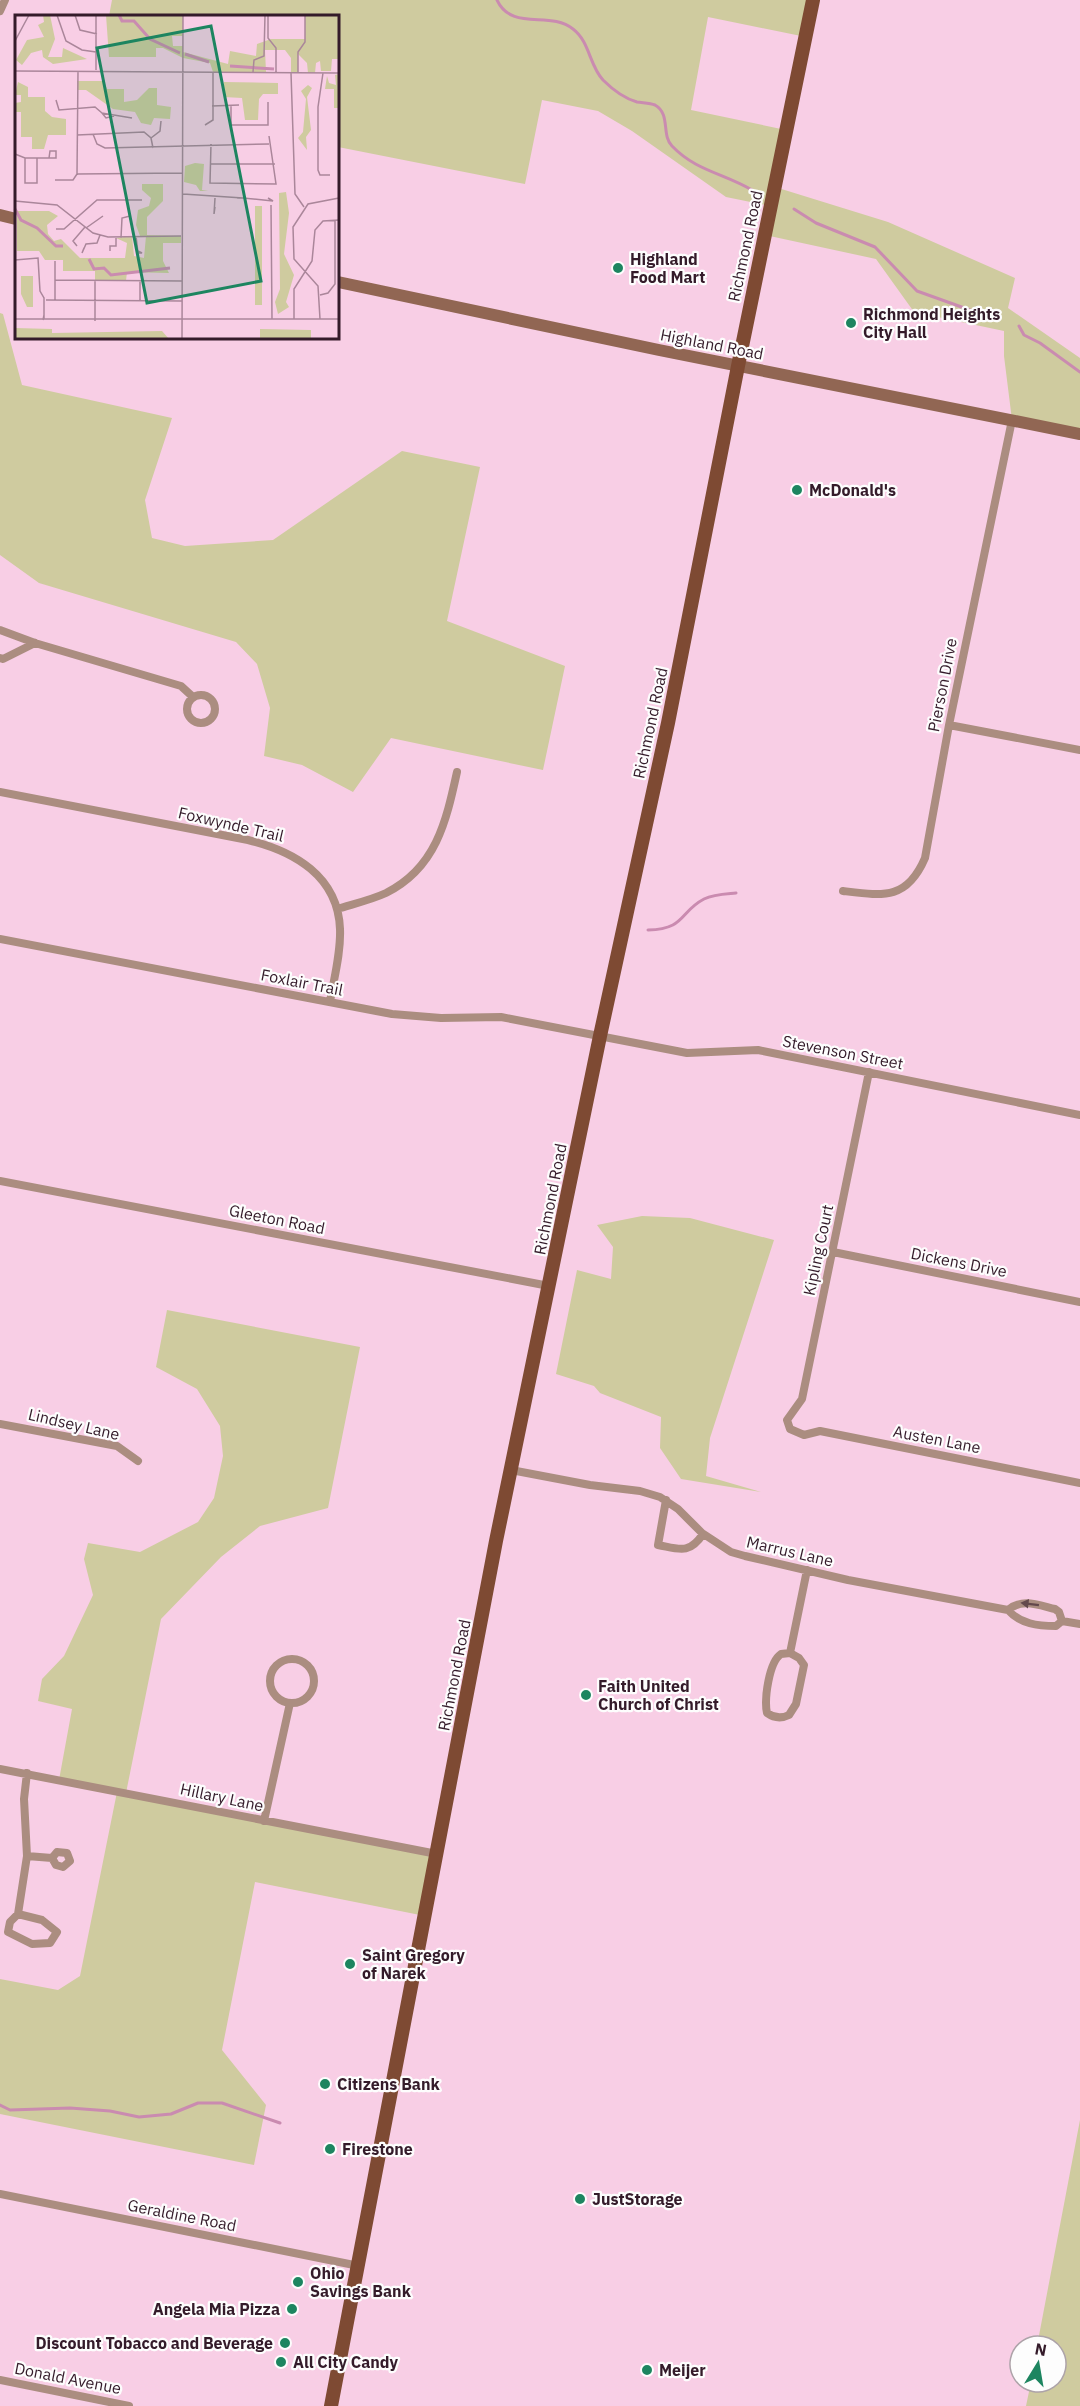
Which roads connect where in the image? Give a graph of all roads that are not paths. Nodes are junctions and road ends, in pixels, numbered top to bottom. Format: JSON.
{"nodes":[{"id":1,"x":4,"y":0,"type":"edge"},
{"id":2,"x":813,"y":0,"type":"edge"},
{"id":3,"x":0,"y":11,"type":"edge"},
{"id":4,"x":0,"y":215,"type":"edge"},
{"id":5,"x":15,"y":219,"type":"edge"},
{"id":6,"x":339,"y":282,"type":"edge"},
{"id":7,"x":738,"y":366,"type":"junction"},
{"id":8,"x":1012,"y":420,"type":"junction"},
{"id":9,"x":1080,"y":434,"type":"edge"},
{"id":10,"x":0,"y":630,"type":"edge"},
{"id":11,"x":35,"y":643,"type":"junction"},
{"id":12,"x":0,"y":658,"type":"edge"},
{"id":13,"x":193,"y":697,"type":"dead end"},
{"id":14,"x":949,"y":725,"type":"junction"},
{"id":15,"x":1080,"y":750,"type":"edge"},
{"id":16,"x":457,"y":772,"type":"dead end"},
{"id":17,"x":0,"y":792,"type":"edge"},
{"id":18,"x":843,"y":891,"type":"dead end"},
{"id":19,"x":337,"y":909,"type":"junction"},
{"id":20,"x":0,"y":939,"type":"edge"},
{"id":21,"x":330,"y":1002,"type":"junction"},
{"id":22,"x":600,"y":1036,"type":"junction"},
{"id":23,"x":869,"y":1072,"type":"junction"},
{"id":24,"x":1080,"y":1115,"type":"edge"},
{"id":25,"x":0,"y":1181,"type":"edge"},
{"id":26,"x":833,"y":1252,"type":"junction"},
{"id":27,"x":549,"y":1286,"type":"junction"},
{"id":28,"x":1080,"y":1302,"type":"edge"},
{"id":29,"x":0,"y":1424,"type":"edge"},
{"id":30,"x":790,"y":1429,"type":"joint"},
{"id":31,"x":138,"y":1461,"type":"dead end"},
{"id":32,"x":511,"y":1470,"type":"junction"},
{"id":33,"x":1080,"y":1483,"type":"edge"},
{"id":34,"x":666,"y":1500,"type":"junction"},
{"id":35,"x":703,"y":1534,"type":"junction"},
{"id":36,"x":807,"y":1570,"type":"junction"},
{"id":37,"x":1008,"y":1610,"type":"junction"},
{"id":38,"x":1062,"y":1621,"type":"junction"},
{"id":39,"x":1080,"y":1624,"type":"edge"},
{"id":40,"x":790,"y":1653,"type":"junction"},
{"id":41,"x":290,"y":1703,"type":"junction"},
{"id":42,"x":0,"y":1769,"type":"edge"},
{"id":43,"x":27,"y":1773,"type":"junction"},
{"id":44,"x":264,"y":1821,"type":"junction"},
{"id":45,"x":437,"y":1854,"type":"junction"},
{"id":46,"x":27,"y":1856,"type":"junction"},
{"id":47,"x":52,"y":1858,"type":"dead end"},
{"id":48,"x":18,"y":1914,"type":"junction"},
{"id":49,"x":0,"y":2194,"type":"edge"},
{"id":50,"x":359,"y":2266,"type":"junction"},
{"id":51,"x":0,"y":2380,"type":"edge"},
{"id":52,"x":129,"y":2406,"type":"edge"},
{"id":53,"x":331,"y":2406,"type":"edge"}],
"edges":[{"from":1,"to":3,"type":"street"},
{"from":2,"to":7,"type":"main road","name":"Richmond Road"},
{"from":4,"to":5,"type":"street"},
{"from":6,"to":7,"type":"street","name":"Highland Road"},
{"from":7,"to":8,"type":"street","name":"Highland Road"},
{"from":7,"to":22,"type":"main road","name":"Richmond Road"},
{"from":8,"to":9,"type":"street","name":"Highland Road"},
{"from":8,"to":14,"type":"street","name":"Pierson Drive"},
{"from":10,"to":11,"type":"street"},
{"from":11,"to":12,"type":"street"},
{"from":11,"to":13,"type":"street"},
{"from":14,"to":15,"type":"street"},
{"from":14,"to":18,"type":"street","name":"Pierson Drive"},
{"from":16,"to":19,"type":"street"},
{"from":17,"to":19,"type":"street","name":"Foxwynde Trail"},
{"from":19,"to":21,"type":"street","name":"Foxwynde Trail"},
{"from":20,"to":21,"type":"street","name":"Foxlair Trail"},
{"from":21,"to":22,"type":"street","name":"Foxlair Trail"},
{"from":22,"to":23,"type":"street","name":"Stevenson Street"},
{"from":22,"to":27,"type":"main road","name":"Richmond Road"},
{"from":23,"to":24,"type":"street","name":"Stevenson Street"},
{"from":23,"to":26,"type":"street","name":"Kipling Court"},
{"from":25,"to":27,"type":"street","name":"Gleeton Road"},
{"from":26,"to":28,"type":"street","name":"Dickens Drive"},
{"from":26,"to":30,"type":"street","name":"Kipling Court"},
{"from":27,"to":32,"type":"main road","name":"Richmond Road"},
{"from":29,"to":31,"type":"street","name":"Lindsey Lane"},
{"from":30,"to":33,"type":"street","name":"Austen Lane"},
{"from":32,"to":34,"type":"street","name":"Marrus Lane"},
{"from":32,"to":45,"type":"main road","name":"Richmond Road"},
{"from":34,"to":35,"type":"street","name":"Marrus Lane"},
{"from":34,"to":35,"type":"street"},
{"from":35,"to":36,"type":"street","name":"Marrus Lane"},
{"from":36,"to":37,"type":"street","name":"Marrus Lane"},
{"from":36,"to":40,"type":"street"},
{"from":37,"to":38,"type":"street","name":"Marrus Lane"},
{"from":38,"to":37,"type":"street","name":"Marrus Lane","one_way":true},
{"from":38,"to":39,"type":"street"},
{"from":40,"to":40,"type":"street"},
{"from":41,"to":41,"type":"street"},
{"from":41,"to":44,"type":"street"},
{"from":42,"to":43,"type":"street","name":"Hillary Lane"},
{"from":43,"to":44,"type":"street","name":"Hillary Lane"},
{"from":43,"to":46,"type":"street"},
{"from":44,"to":45,"type":"street","name":"Hillary Lane"},
{"from":45,"to":50,"type":"main road","name":"Richmond Road"},
{"from":46,"to":47,"type":"street"},
{"from":46,"to":48,"type":"street"},
{"from":48,"to":48,"type":"street"},
{"from":49,"to":50,"type":"street","name":"Geraldine Road"},
{"from":50,"to":53,"type":"main road","name":"Richmond Road"},
{"from":51,"to":52,"type":"street","name":"Donald Avenue"}]}
